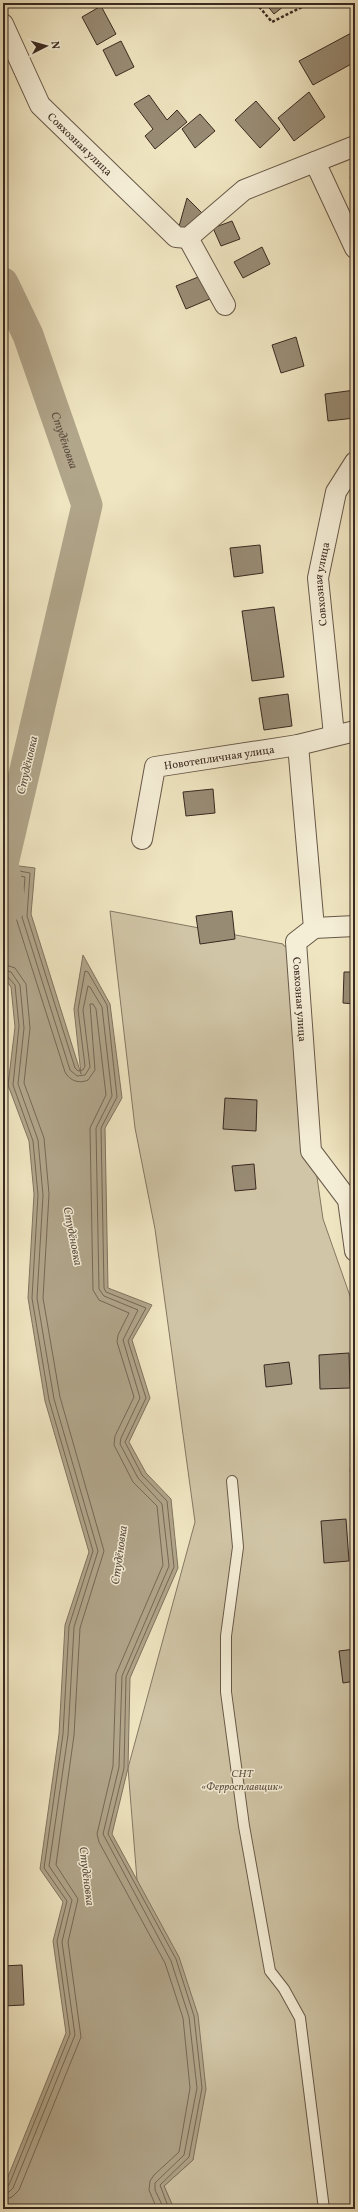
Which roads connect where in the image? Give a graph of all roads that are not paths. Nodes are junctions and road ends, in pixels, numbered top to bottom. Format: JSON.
{"nodes":[{"id":1,"x":3,"y":24,"type":"edge"},
{"id":2,"x":355,"y":146,"type":"edge"},
{"id":3,"x":315,"y":162,"type":"junction"},
{"id":4,"x":188,"y":238,"type":"junction"},
{"id":5,"x":355,"y":248,"type":"edge"},
{"id":6,"x":225,"y":305,"type":"dead end"},
{"id":7,"x":355,"y":462,"type":"edge"},
{"id":8,"x":346,"y":491,"type":"edge"},
{"id":9,"x":355,"y":732,"type":"edge"},
{"id":10,"x":334,"y":735,"type":"junction"},
{"id":11,"x":298,"y":745,"type":"junction"},
{"id":12,"x":142,"y":839,"type":"dead end"},
{"id":13,"x":355,"y":926,"type":"edge"},
{"id":14,"x":314,"y":928,"type":"junction"},
{"id":15,"x":352,"y":1200,"type":"edge"},
{"id":16,"x":355,"y":1251,"type":"edge"},
{"id":17,"x":232,"y":1481,"type":"dead end"},
{"id":18,"x":324,"y":2209,"type":"edge"}],
"edges":[{"from":1,"to":4,"type":"street","name":"Совхозная улица"},
{"from":2,"to":3,"type":"street"},
{"from":3,"to":4,"type":"street"},
{"from":3,"to":5,"type":"street"},
{"from":4,"to":6,"type":"street"},
{"from":7,"to":8,"type":"street","name":"Совхозная улица"},
{"from":8,"to":10,"type":"street","name":"Совхозная улица"},
{"from":9,"to":10,"type":"street","name":"Новотепличная улица"},
{"from":10,"to":11,"type":"street","name":"Новотепличная улица"},
{"from":11,"to":12,"type":"street","name":"Новотепличная улица"},
{"from":11,"to":14,"type":"street"},
{"from":13,"to":14,"type":"street"},
{"from":14,"to":15,"type":"street","name":"Совхозная улица"},
{"from":15,"to":16,"type":"street","name":"Совхозная улица"},
{"from":17,"to":18,"type":"lane"}]}
